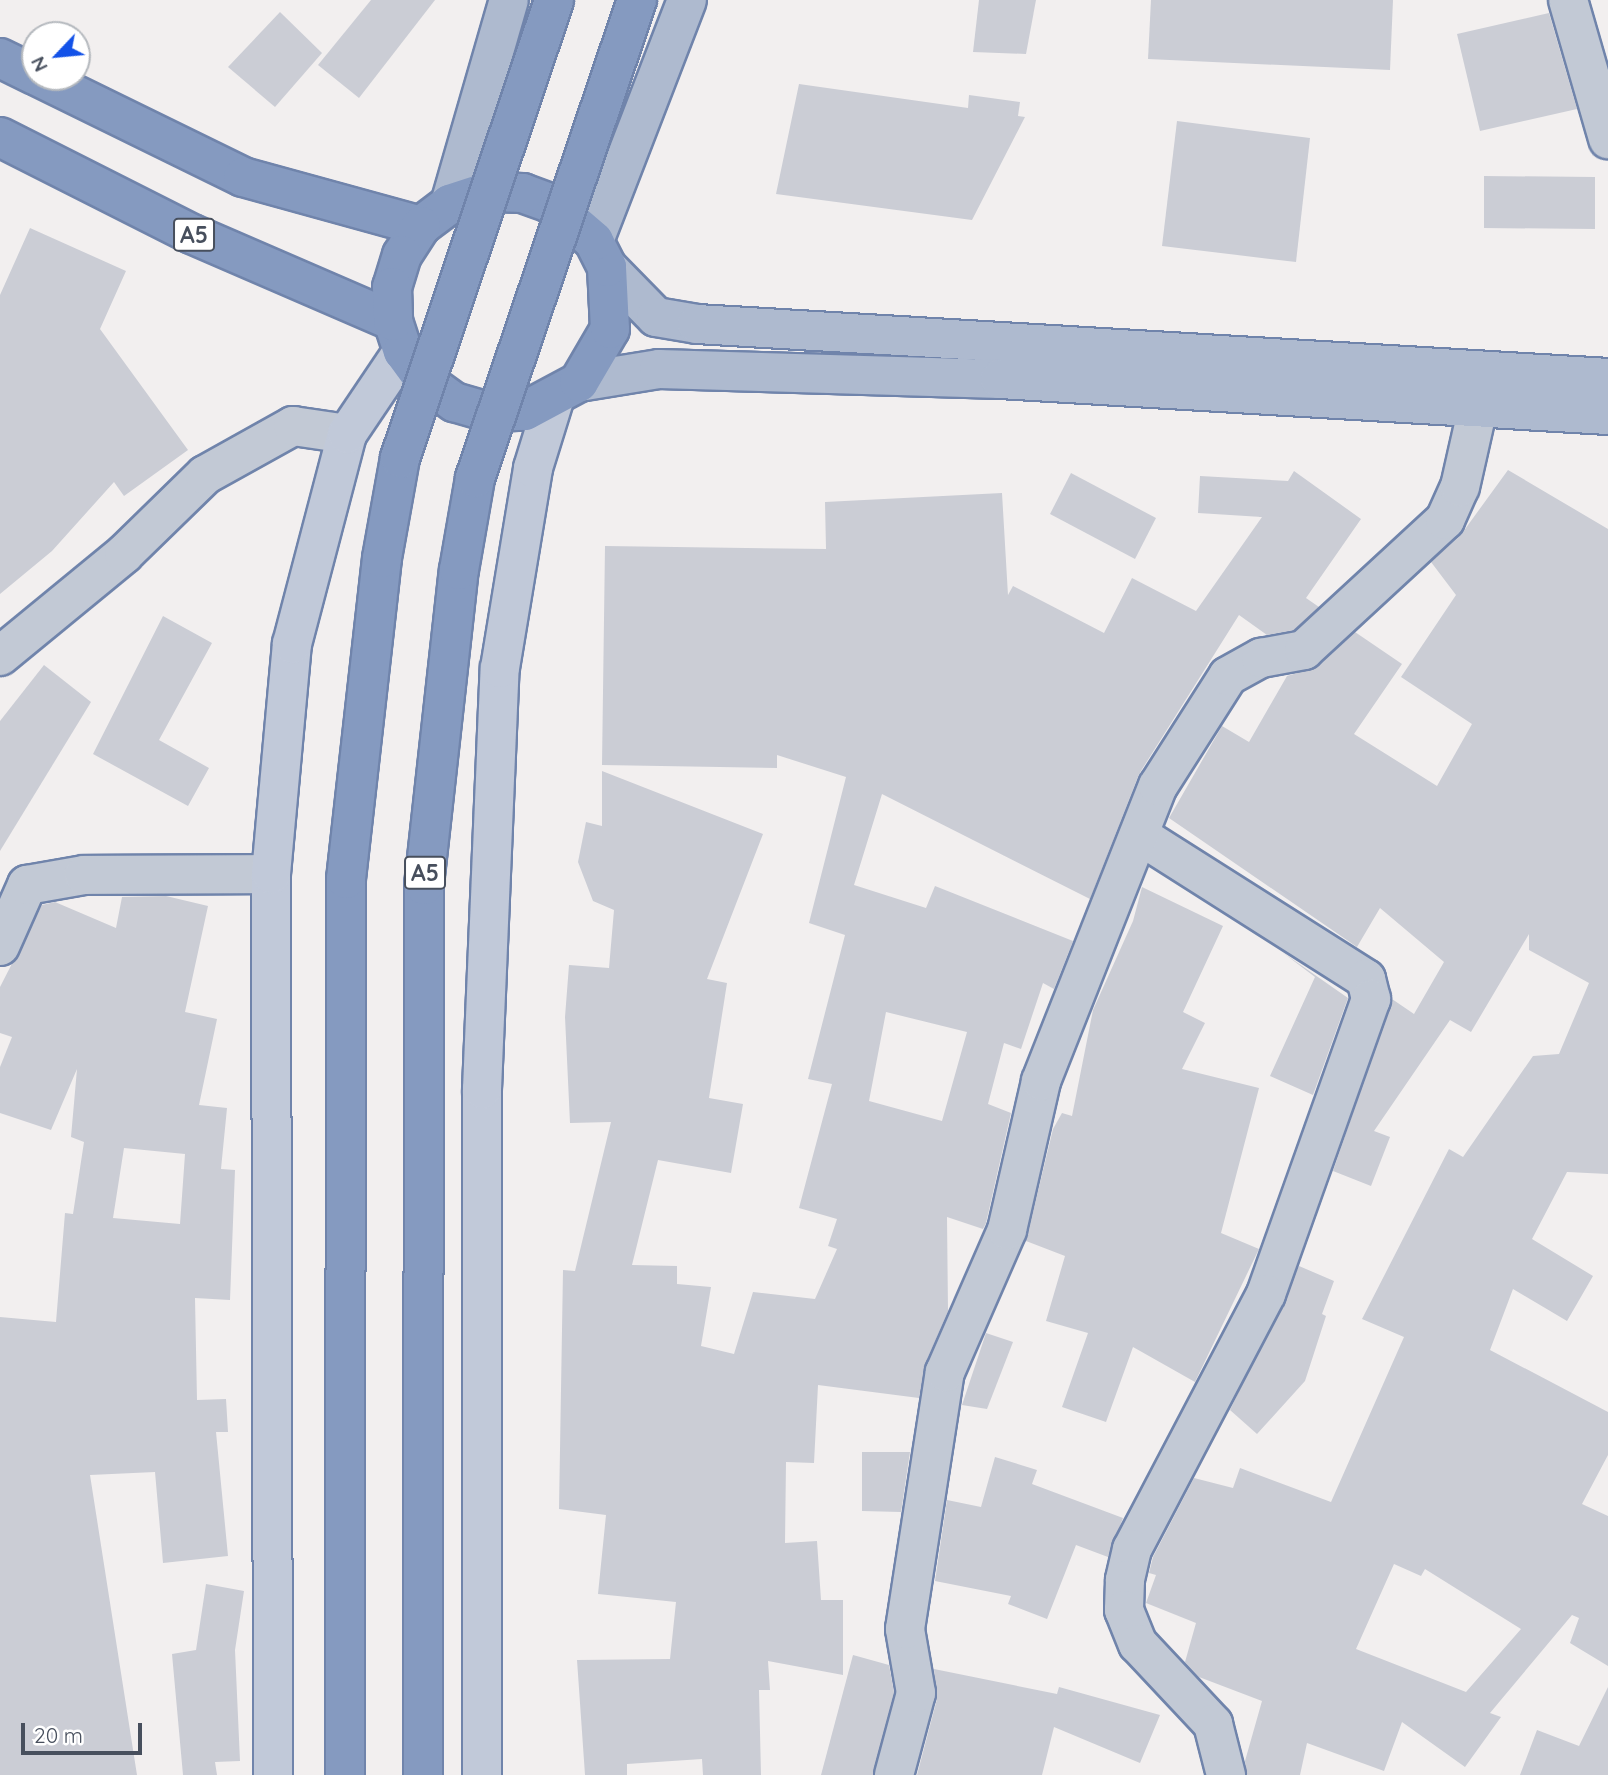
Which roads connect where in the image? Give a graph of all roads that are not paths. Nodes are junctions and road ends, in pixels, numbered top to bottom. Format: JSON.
{"nodes":[{"id":1,"x":509,"y":0,"type":"edge"},
{"id":2,"x":554,"y":0,"type":"edge"},
{"id":3,"x":637,"y":0,"type":"edge"},
{"id":4,"x":687,"y":0,"type":"edge"},
{"id":5,"x":1569,"y":0,"type":"edge"},
{"id":6,"x":0,"y":58,"type":"edge"},
{"id":7,"x":21,"y":68,"type":"edge"},
{"id":8,"x":68,"y":91,"type":"edge"},
{"id":9,"x":0,"y":137,"type":"edge"},
{"id":10,"x":1608,"y":139,"type":"edge"},
{"id":11,"x":436,"y":215,"type":"junction"},
{"id":12,"x":600,"y":254,"type":"junction"},
{"id":13,"x":398,"y":336,"type":"junction"},
{"id":14,"x":1608,"y":378,"type":"edge"},
{"id":15,"x":566,"y":391,"type":"junction"},
{"id":16,"x":1478,"y":407,"type":"junction"},
{"id":17,"x":1608,"y":415,"type":"edge"},
{"id":18,"x":347,"y":434,"type":"junction"},
{"id":19,"x":0,"y":656,"type":"edge"},
{"id":20,"x":1139,"y":835,"type":"junction"},
{"id":21,"x":271,"y":874,"type":"junction"},
{"id":22,"x":0,"y":946,"type":"edge"},
{"id":23,"x":273,"y":1775,"type":"edge"},
{"id":24,"x":345,"y":1775,"type":"edge"},
{"id":25,"x":423,"y":1775,"type":"edge"},
{"id":26,"x":482,"y":1775,"type":"edge"},
{"id":27,"x":894,"y":1775,"type":"edge"},
{"id":28,"x":1226,"y":1775,"type":"edge"}],
"edges":[{"from":1,"to":11,"type":"main road"},
{"from":2,"to":24,"type":"highway","bridge":true},
{"from":3,"to":25,"type":"highway","number":"A5","bridge":true},
{"from":4,"to":12,"type":"main road"},
{"from":5,"to":10,"type":"street"},
{"from":6,"to":7,"type":"highway"},
{"from":8,"to":11,"type":"highway"},
{"from":9,"to":13,"type":"highway","number":"A5"},
{"from":11,"to":12,"type":"highway"},
{"from":11,"to":13,"type":"highway"},
{"from":12,"to":14,"type":"main road"},
{"from":12,"to":15,"type":"highway"},
{"from":13,"to":15,"type":"highway"},
{"from":13,"to":18,"type":"street"},
{"from":15,"to":16,"type":"main road"},
{"from":15,"to":26,"type":"street"},
{"from":16,"to":17,"type":"main road"},
{"from":16,"to":20,"type":"street"},
{"from":18,"to":19,"type":"street"},
{"from":18,"to":21,"type":"street"},
{"from":20,"to":27,"type":"street"},
{"from":20,"to":28,"type":"street"},
{"from":21,"to":22,"type":"street"},
{"from":21,"to":23,"type":"street"}]}
